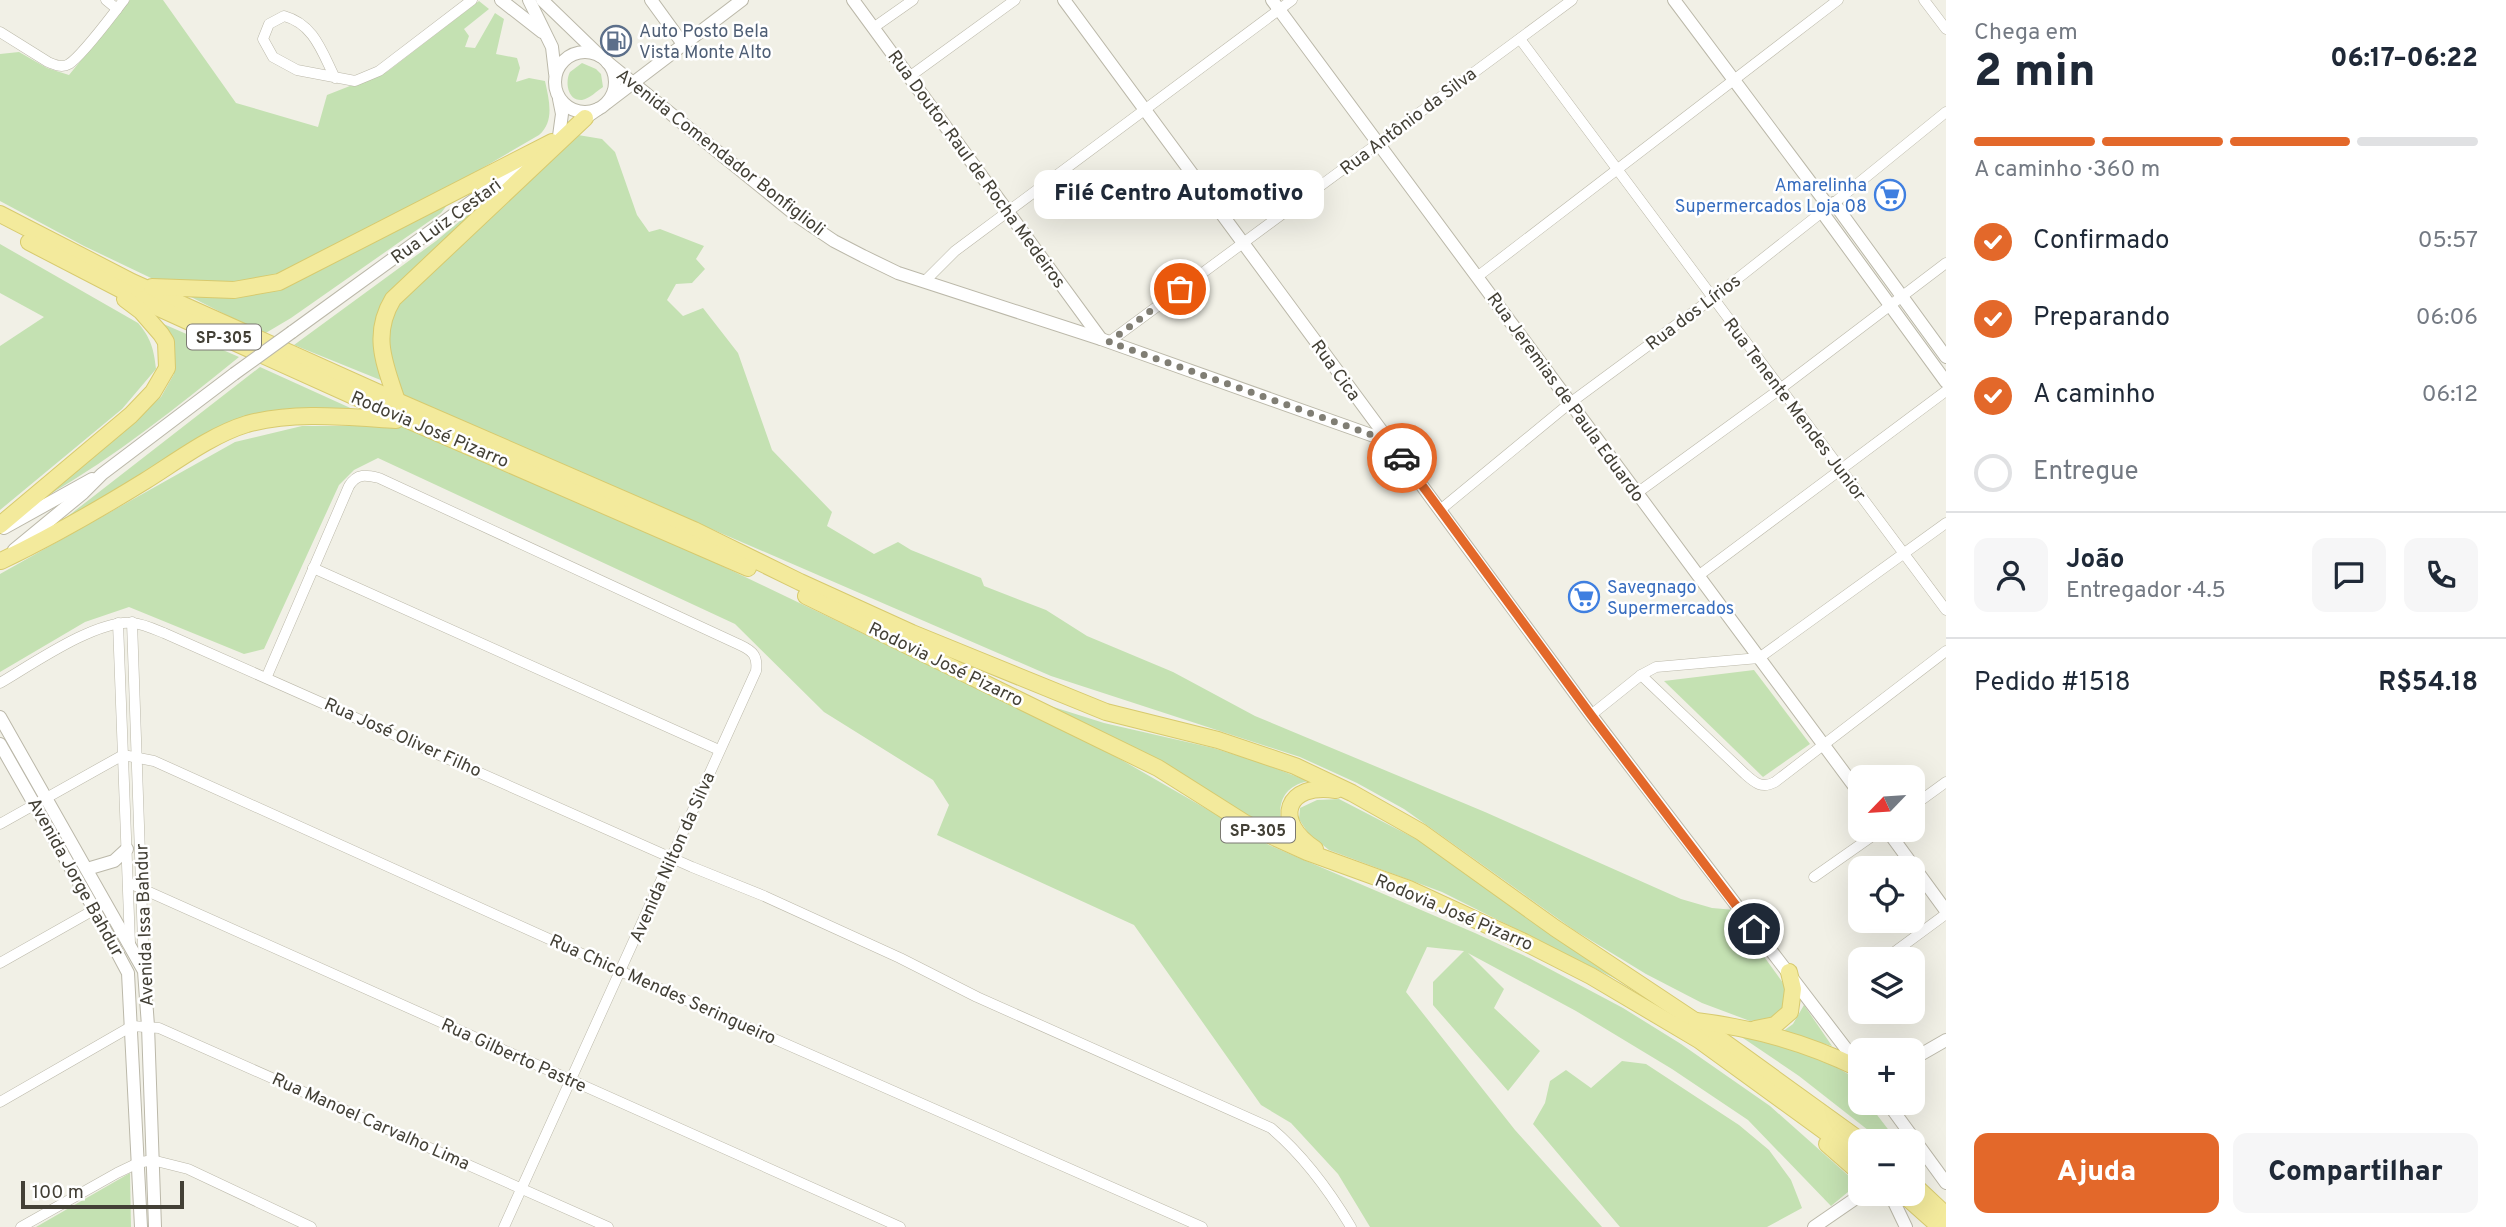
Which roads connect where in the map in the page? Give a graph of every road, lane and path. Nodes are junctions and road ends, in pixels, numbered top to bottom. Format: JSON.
{"nodes":[{"id":1,"x":106,"y":0,"type":"edge"},
{"id":2,"x":124,"y":0,"type":"edge"},
{"id":3,"x":472,"y":0,"type":"edge"},
{"id":4,"x":501,"y":0,"type":"edge"},
{"id":5,"x":529,"y":0,"type":"edge"},
{"id":6,"x":542,"y":0,"type":"edge"},
{"id":7,"x":650,"y":0,"type":"edge"},
{"id":8,"x":742,"y":0,"type":"edge"},
{"id":9,"x":853,"y":0,"type":"edge"},
{"id":10,"x":913,"y":0,"type":"edge"},
{"id":11,"x":1016,"y":0,"type":"edge"},
{"id":12,"x":1064,"y":0,"type":"edge"},
{"id":13,"x":1292,"y":0,"type":"edge"},
{"id":14,"x":1573,"y":0,"type":"edge"},
{"id":15,"x":1674,"y":0,"type":"edge"},
{"id":16,"x":1838,"y":0,"type":"edge"},
{"id":17,"x":1924,"y":0,"type":"edge"},
{"id":18,"x":1276,"y":5,"type":"edge"},
{"id":19,"x":117,"y":9,"type":"junction"},
{"id":20,"x":873,"y":27,"type":"junction"},
{"id":21,"x":1946,"y":29,"type":"edge"},
{"id":22,"x":0,"y":32,"type":"edge"},
{"id":23,"x":546,"y":35,"type":"junction"},
{"id":24,"x":1520,"y":38,"type":"junction"},
{"id":25,"x":683,"y":44,"type":"junction"},
{"id":26,"x":603,"y":59,"type":"junction"},
{"id":27,"x":909,"y":76,"type":"junction"},
{"id":28,"x":335,"y":78,"type":"junction"},
{"id":29,"x":1733,"y":80,"type":"junction"},
{"id":30,"x":633,"y":85,"type":"junction"},
{"id":31,"x":556,"y":86,"type":"junction"},
{"id":32,"x":1144,"y":109,"type":"junction"},
{"id":33,"x":596,"y":110,"type":"junction"},
{"id":34,"x":1946,"y":112,"type":"edge"},
{"id":35,"x":555,"y":139,"type":"junction"},
{"id":36,"x":1379,"y":144,"type":"junction"},
{"id":37,"x":1617,"y":168,"type":"junction"},
{"id":38,"x":1829,"y":207,"type":"junction"},
{"id":39,"x":1008,"y":212,"type":"junction"},
{"id":40,"x":0,"y":214,"type":"edge"},
{"id":41,"x":0,"y":225,"type":"edge"},
{"id":42,"x":1242,"y":242,"type":"junction"},
{"id":43,"x":1946,"y":263,"type":"edge"},
{"id":44,"x":1477,"y":277,"type":"junction"},
{"id":45,"x":105,"y":282,"type":"junction"},
{"id":46,"x":924,"y":282,"type":"junction"},
{"id":47,"x":144,"y":287,"type":"junction"},
{"id":48,"x":1903,"y":296,"type":"junction"},
{"id":49,"x":1712,"y":298,"type":"junction"},
{"id":50,"x":1890,"y":306,"type":"junction"},
{"id":51,"x":1105,"y":340,"type":"junction"},
{"id":52,"x":1946,"y":357,"type":"edge"},
{"id":53,"x":1946,"y":382,"type":"edge"},
{"id":54,"x":1780,"y":388,"type":"junction"},
{"id":55,"x":1946,"y":391,"type":"edge"},
{"id":56,"x":397,"y":401,"type":"junction"},
{"id":57,"x":1570,"y":403,"type":"junction"},
{"id":58,"x":1331,"y":420,"type":"junction"},
{"id":59,"x":410,"y":422,"type":"junction"},
{"id":60,"x":1377,"y":425,"type":"junction"},
{"id":61,"x":1389,"y":441,"type":"junction"},
{"id":62,"x":1842,"y":471,"type":"junction"},
{"id":63,"x":102,"y":474,"type":"junction"},
{"id":64,"x":1637,"y":493,"type":"junction"},
{"id":65,"x":1440,"y":510,"type":"junction"},
{"id":66,"x":1946,"y":523,"type":"edge"},
{"id":67,"x":0,"y":527,"type":"edge"},
{"id":68,"x":1904,"y":555,"type":"junction"},
{"id":69,"x":0,"y":561,"type":"edge"},
{"id":70,"x":313,"y":568,"type":"junction"},
{"id":71,"x":1698,"y":576,"type":"junction"},
{"id":72,"x":1946,"y":610,"type":"edge"},
{"id":73,"x":132,"y":622,"type":"junction"},
{"id":74,"x":118,"y":623,"type":"junction"},
{"id":75,"x":1946,"y":651,"type":"edge"},
{"id":76,"x":1759,"y":658,"type":"junction"},
{"id":77,"x":1641,"y":675,"type":"junction"},
{"id":78,"x":267,"y":676,"type":"junction"},
{"id":79,"x":0,"y":683,"type":"edge"},
{"id":80,"x":1591,"y":715,"type":"junction"},
{"id":81,"x":0,"y":718,"type":"edge"},
{"id":82,"x":0,"y":744,"type":"edge"},
{"id":83,"x":1823,"y":745,"type":"junction"},
{"id":84,"x":719,"y":750,"type":"junction"},
{"id":85,"x":123,"y":755,"type":"junction"},
{"id":86,"x":137,"y":756,"type":"junction"},
{"id":87,"x":1848,"y":778,"type":"edge"},
{"id":88,"x":1946,"y":782,"type":"edge"},
{"id":89,"x":1352,"y":793,"type":"junction"},
{"id":90,"x":1925,"y":797,"type":"edge"},
{"id":91,"x":41,"y":801,"type":"junction"},
{"id":92,"x":0,"y":824,"type":"edge"},
{"id":93,"x":1864,"y":842,"type":"edge"},
{"id":94,"x":1896,"y":842,"type":"edge"},
{"id":95,"x":127,"y":849,"type":"junction"},
{"id":96,"x":672,"y":857,"type":"junction"},
{"id":97,"x":1336,"y":863,"type":"junction"},
{"id":98,"x":87,"y":869,"type":"junction"},
{"id":99,"x":1814,"y":877,"type":"dead end"},
{"id":100,"x":129,"y":883,"type":"junction"},
{"id":101,"x":142,"y":887,"type":"junction"},
{"id":102,"x":100,"y":906,"type":"junction"},
{"id":103,"x":1946,"y":912,"type":"edge"},
{"id":104,"x":1901,"y":947,"type":"edge"},
{"id":105,"x":130,"y":949,"type":"junction"},
{"id":106,"x":0,"y":963,"type":"edge"},
{"id":107,"x":144,"y":971,"type":"junction"},
{"id":108,"x":620,"y":971,"type":"junction"},
{"id":109,"x":1789,"y":972,"type":"junction"},
{"id":110,"x":128,"y":973,"type":"junction"},
{"id":111,"x":1658,"y":1015,"type":"junction"},
{"id":112,"x":1695,"y":1021,"type":"junction"},
{"id":113,"x":132,"y":1026,"type":"junction"},
{"id":114,"x":148,"y":1026,"type":"junction"},
{"id":115,"x":1749,"y":1030,"type":"junction"},
{"id":116,"x":1946,"y":1040,"type":"edge"},
{"id":117,"x":1848,"y":1052,"type":"edge"},
{"id":118,"x":1925,"y":1052,"type":"edge"},
{"id":119,"x":1848,"y":1062,"type":"edge"},
{"id":120,"x":571,"y":1081,"type":"junction"},
{"id":121,"x":0,"y":1101,"type":"edge"},
{"id":122,"x":1896,"y":1115,"type":"edge"},
{"id":123,"x":1848,"y":1132,"type":"edge"},
{"id":124,"x":1848,"y":1148,"type":"edge"},
{"id":125,"x":152,"y":1160,"type":"junction"},
{"id":126,"x":138,"y":1163,"type":"junction"},
{"id":127,"x":1848,"y":1163,"type":"edge"},
{"id":128,"x":1946,"y":1183,"type":"edge"},
{"id":129,"x":522,"y":1189,"type":"junction"},
{"id":130,"x":1925,"y":1195,"type":"edge"},
{"id":131,"x":1848,"y":1204,"type":"edge"},
{"id":132,"x":1896,"y":1206,"type":"edge"},
{"id":133,"x":1916,"y":1206,"type":"edge"},
{"id":134,"x":1946,"y":1215,"type":"edge"},
{"id":135,"x":1903,"y":1224,"type":"edge"},
{"id":136,"x":21,"y":1227,"type":"edge"},
{"id":137,"x":141,"y":1227,"type":"edge"},
{"id":138,"x":155,"y":1227,"type":"edge"},
{"id":139,"x":311,"y":1227,"type":"edge"},
{"id":140,"x":504,"y":1227,"type":"edge"},
{"id":141,"x":608,"y":1227,"type":"edge"},
{"id":142,"x":900,"y":1227,"type":"edge"},
{"id":143,"x":1202,"y":1227,"type":"edge"},
{"id":144,"x":1351,"y":1227,"type":"edge"},
{"id":145,"x":1814,"y":1227,"type":"edge"},
{"id":146,"x":1940,"y":1227,"type":"edge"}],
"edges":[{"from":1,"to":19,"type":"street"},
{"from":2,"to":19,"type":"street"},
{"from":3,"to":28,"type":"street"},
{"from":4,"to":23,"type":"street"},
{"from":5,"to":23,"type":"street"},
{"from":6,"to":26,"type":"street","name":"Avenida Comendador Bonfiglioli"},
{"from":7,"to":25,"type":"street"},
{"from":8,"to":25,"type":"street","name":"Rua Luiz Cestari"},
{"from":9,"to":20,"type":"street","name":"Rua Doutor Raul de Rocha Medeiros"},
{"from":10,"to":20,"type":"street"},
{"from":11,"to":27,"type":"street"},
{"from":12,"to":32,"type":"street","name":"Rua Cica"},
{"from":13,"to":18,"type":"street"},
{"from":14,"to":24,"type":"street","name":"Rua Antônio da Silva"},
{"from":15,"to":29,"type":"street"},
{"from":16,"to":29,"type":"street"},
{"from":17,"to":21,"type":"street"},
{"from":18,"to":32,"type":"street"},
{"from":18,"to":36,"type":"street","name":"Rua Jeremias de Paula Eduardo"},
{"from":19,"to":22,"type":"street"},
{"from":20,"to":27,"type":"street","name":"Rua Doutor Raul de Rocha Medeiros"},
{"from":23,"to":31,"type":"street"},
{"from":24,"to":36,"type":"street","name":"Rua Antônio da Silva"},
{"from":24,"to":37,"type":"street","name":"Rua Tenente Mendes Junior"},
{"from":25,"to":30,"type":"street","name":"Rua Luiz Cestari"},
{"from":26,"to":30,"type":"street","name":"Avenida Comendador Bonfiglioli"},
{"from":26,"to":31,"type":"street"},
{"from":26,"to":33,"type":"street"},
{"from":27,"to":39,"type":"street","name":"Rua Doutor Raul de Rocha Medeiros"},
{"from":28,"to":28,"type":"street"},
{"from":29,"to":37,"type":"street"},
{"from":29,"to":38,"type":"street"},
{"from":30,"to":33,"type":"street","name":"Rua Luiz Cestari"},
{"from":30,"to":46,"type":"street","name":"Avenida Comendador Bonfiglioli"},
{"from":31,"to":33,"type":"street"},
{"from":31,"to":35,"type":"street"},
{"from":32,"to":39,"type":"street"},
{"from":32,"to":42,"type":"street","name":"Rua Cica"},
{"from":33,"to":35,"type":"street","name":"Rua Luiz Cestari"},
{"from":33,"to":56,"type":"main road"},
{"from":34,"to":38,"type":"street","name":"Rua dos Lírios"},
{"from":35,"to":47,"type":"main road"},
{"from":35,"to":63,"type":"street","name":"Rua Luiz Cestari","bridge":true},
{"from":36,"to":42,"type":"street","name":"Rua Antônio da Silva"},
{"from":36,"to":44,"type":"street","name":"Rua Jeremias de Paula Eduardo"},
{"from":37,"to":44,"type":"street"},
{"from":37,"to":49,"type":"street","name":"Rua Tenente Mendes Junior"},
{"from":38,"to":48,"type":"street"},
{"from":38,"to":49,"type":"street","name":"Rua dos Lírios"},
{"from":38,"to":50,"type":"street"},
{"from":39,"to":46,"type":"street"},
{"from":39,"to":51,"type":"street","name":"Rua Doutor Raul de Rocha Medeiros"},
{"from":40,"to":47,"type":"main road","name":"Rodovia José Pizarro","number":"SP-305"},
{"from":41,"to":45,"type":"main road","name":"Rodovia José Pizarro","number":"SP-305"},
{"from":42,"to":51,"type":"street","name":"Rua Antônio da Silva"},
{"from":42,"to":60,"type":"street","name":"Rua Cica"},
{"from":43,"to":48,"type":"street"},
{"from":44,"to":57,"type":"street","name":"Rua Jeremias de Paula Eduardo"},
{"from":45,"to":59,"type":"main road","name":"Rodovia José Pizarro","number":"SP-305"},
{"from":45,"to":67,"type":"main road"},
{"from":46,"to":51,"type":"street","name":"Avenida Comendador Bonfiglioli"},
{"from":47,"to":56,"type":"main road","name":"Rodovia José Pizarro","number":"SP-305"},
{"from":48,"to":50,"type":"street"},
{"from":48,"to":52,"type":"street"},
{"from":49,"to":54,"type":"street","name":"Rua Tenente Mendes Junior"},
{"from":49,"to":57,"type":"street","name":"Rua dos Lírios"},
{"from":50,"to":53,"type":"street"},
{"from":50,"to":54,"type":"street"},
{"from":51,"to":58,"type":"street","name":"Avenida Comendador Bonfiglioli"},
{"from":54,"to":62,"type":"street","name":"Rua Tenente Mendes Junior"},
{"from":54,"to":64,"type":"street"},
{"from":55,"to":62,"type":"street"},
{"from":56,"to":89,"type":"main road","name":"Rodovia José Pizarro","number":"SP-305"},
{"from":57,"to":64,"type":"street","name":"Rua Jeremias de Paula Eduardo"},
{"from":57,"to":65,"type":"street","name":"Rua dos Lírios"},
{"from":58,"to":60,"type":"street"},
{"from":58,"to":61,"type":"street","name":"Avenida Comendador Bonfiglioli"},
{"from":59,"to":69,"type":"main road"},
{"from":59,"to":97,"type":"main road","name":"Rodovia José Pizarro","number":"SP-305"},
{"from":60,"to":61,"type":"street","name":"Rua Cica"},
{"from":61,"to":65,"type":"street","name":"Rua Cica"},
{"from":62,"to":68,"type":"street","name":"Rua Tenente Mendes Junior"},
{"from":62,"to":71,"type":"street"},
{"from":63,"to":67,"type":"street"},
{"from":63,"to":69,"type":"street"},
{"from":64,"to":71,"type":"street","name":"Rua Jeremias de Paula Eduardo"},
{"from":65,"to":80,"type":"street","name":"Rua Cica"},
{"from":66,"to":68,"type":"street"},
{"from":68,"to":72,"type":"street","name":"Rua Tenente Mendes Junior"},
{"from":68,"to":76,"type":"street"},
{"from":70,"to":78,"type":"street"},
{"from":70,"to":84,"type":"street"},
{"from":70,"to":84,"type":"street","name":"Avenida Nilton da Silva"},
{"from":71,"to":76,"type":"street","name":"Rua Jeremias de Paula Eduardo"},
{"from":73,"to":74,"type":"street"},
{"from":73,"to":78,"type":"street","name":"Rua José Oliver Filho"},
{"from":73,"to":86,"type":"street","name":"Avenida Issa Bahdur"},
{"from":74,"to":79,"type":"street"},
{"from":74,"to":85,"type":"street","name":"Avenida Issa Bahdur"},
{"from":75,"to":83,"type":"street"},
{"from":76,"to":77,"type":"street"},
{"from":76,"to":83,"type":"street","name":"Rua Jeremias de Paula Eduardo"},
{"from":77,"to":80,"type":"street"},
{"from":77,"to":83,"type":"street"},
{"from":78,"to":96,"type":"street","name":"Rua José Oliver Filho"},
{"from":80,"to":109,"type":"street","name":"Rua Cica"},
{"from":81,"to":91,"type":"street","name":"Avenida Jorge Bahdur"},
{"from":82,"to":91,"type":"street","name":"Avenida Jorge Bahdur"},
{"from":83,"to":87,"type":"street","name":"Rua Jeremias de Paula Eduardo"},
{"from":84,"to":96,"type":"street","name":"Avenida Nilton da Silva"},
{"from":85,"to":86,"type":"street","name":"Rua Chico Mendes Seringueiro"},
{"from":85,"to":91,"type":"street"},
{"from":85,"to":95,"type":"street","name":"Avenida Issa Bahdur"},
{"from":86,"to":101,"type":"street","name":"Avenida Issa Bahdur"},
{"from":86,"to":108,"type":"street","name":"Rua Chico Mendes Seringueiro"},
{"from":88,"to":90,"type":"street"},
{"from":89,"to":97,"type":"main road"},
{"from":89,"to":112,"type":"main road","name":"Rodovia José Pizarro"},
{"from":91,"to":92,"type":"street"},
{"from":91,"to":98,"type":"street","name":"Avenida Jorge Bahdur"},
{"from":91,"to":102,"type":"street","name":"Avenida Jorge Bahdur"},
{"from":93,"to":99,"type":"street"},
{"from":94,"to":103,"type":"street"},
{"from":95,"to":98,"type":"street"},
{"from":95,"to":100,"type":"street","name":"Avenida Issa Bahdur"},
{"from":96,"to":108,"type":"street","name":"Avenida Nilton da Silva"},
{"from":96,"to":144,"type":"street","name":"Rua José Oliver Filho"},
{"from":97,"to":111,"type":"main road","name":"Rodovia José Pizarro","number":"SP-305"},
{"from":98,"to":102,"type":"street","name":"Avenida Jorge Bahdur"},
{"from":100,"to":101,"type":"street","name":"Rua Gilberto Pastre"},
{"from":100,"to":105,"type":"street","name":"Avenida Issa Bahdur"},
{"from":101,"to":107,"type":"street","name":"Avenida Issa Bahdur"},
{"from":101,"to":120,"type":"street","name":"Rua Gilberto Pastre"},
{"from":102,"to":105,"type":"street","name":"Avenida Jorge Bahdur"},
{"from":102,"to":106,"type":"street"},
{"from":102,"to":110,"type":"street","name":"Avenida Jorge Bahdur"},
{"from":103,"to":104,"type":"street"},
{"from":105,"to":107,"type":"street","name":"Avenida Jorge Bahdur"},
{"from":105,"to":110,"type":"street","name":"Avenida Issa Bahdur"},
{"from":107,"to":114,"type":"street","name":"Avenida Issa Bahdur"},
{"from":108,"to":120,"type":"street","name":"Avenida Nilton da Silva"},
{"from":108,"to":143,"type":"street","name":"Rua Chico Mendes Seringueiro"},
{"from":109,"to":115,"type":"main road"},
{"from":109,"to":117,"type":"street","name":"Rua Cica"},
{"from":110,"to":113,"type":"street","name":"Avenida Jorge Bahdur"},
{"from":111,"to":124,"type":"main road","name":"Rodovia José Pizarro","number":"SP-305"},
{"from":111,"to":127,"type":"main road"},
{"from":112,"to":115,"type":"main road"},
{"from":112,"to":123,"type":"main road","name":"Rodovia José Pizarro"},
{"from":113,"to":114,"type":"street","name":"Rua Manoel Carvalho Lima"},
{"from":113,"to":121,"type":"street"},
{"from":113,"to":126,"type":"street","name":"Avenida Jorge Bahdur"},
{"from":114,"to":125,"type":"street","name":"Avenida Issa Bahdur"},
{"from":114,"to":129,"type":"street","name":"Rua Manoel Carvalho Lima"},
{"from":115,"to":119,"type":"main road"},
{"from":116,"to":118,"type":"street"},
{"from":120,"to":129,"type":"street","name":"Avenida Nilton da Silva"},
{"from":120,"to":142,"type":"street","name":"Rua Gilberto Pastre"},
{"from":122,"to":128,"type":"street"},
{"from":125,"to":126,"type":"street"},
{"from":125,"to":138,"type":"street","name":"Avenida Issa Bahdur"},
{"from":125,"to":139,"type":"street"},
{"from":126,"to":136,"type":"street"},
{"from":126,"to":137,"type":"street","name":"Avenida Jorge Bahdur"},
{"from":129,"to":140,"type":"street","name":"Avenida Nilton da Silva"},
{"from":129,"to":141,"type":"street","name":"Rua Manoel Carvalho Lima"},
{"from":130,"to":134,"type":"main road"},
{"from":131,"to":145,"type":"street"},
{"from":132,"to":135,"type":"street"},
{"from":133,"to":146,"type":"main road"}]}
